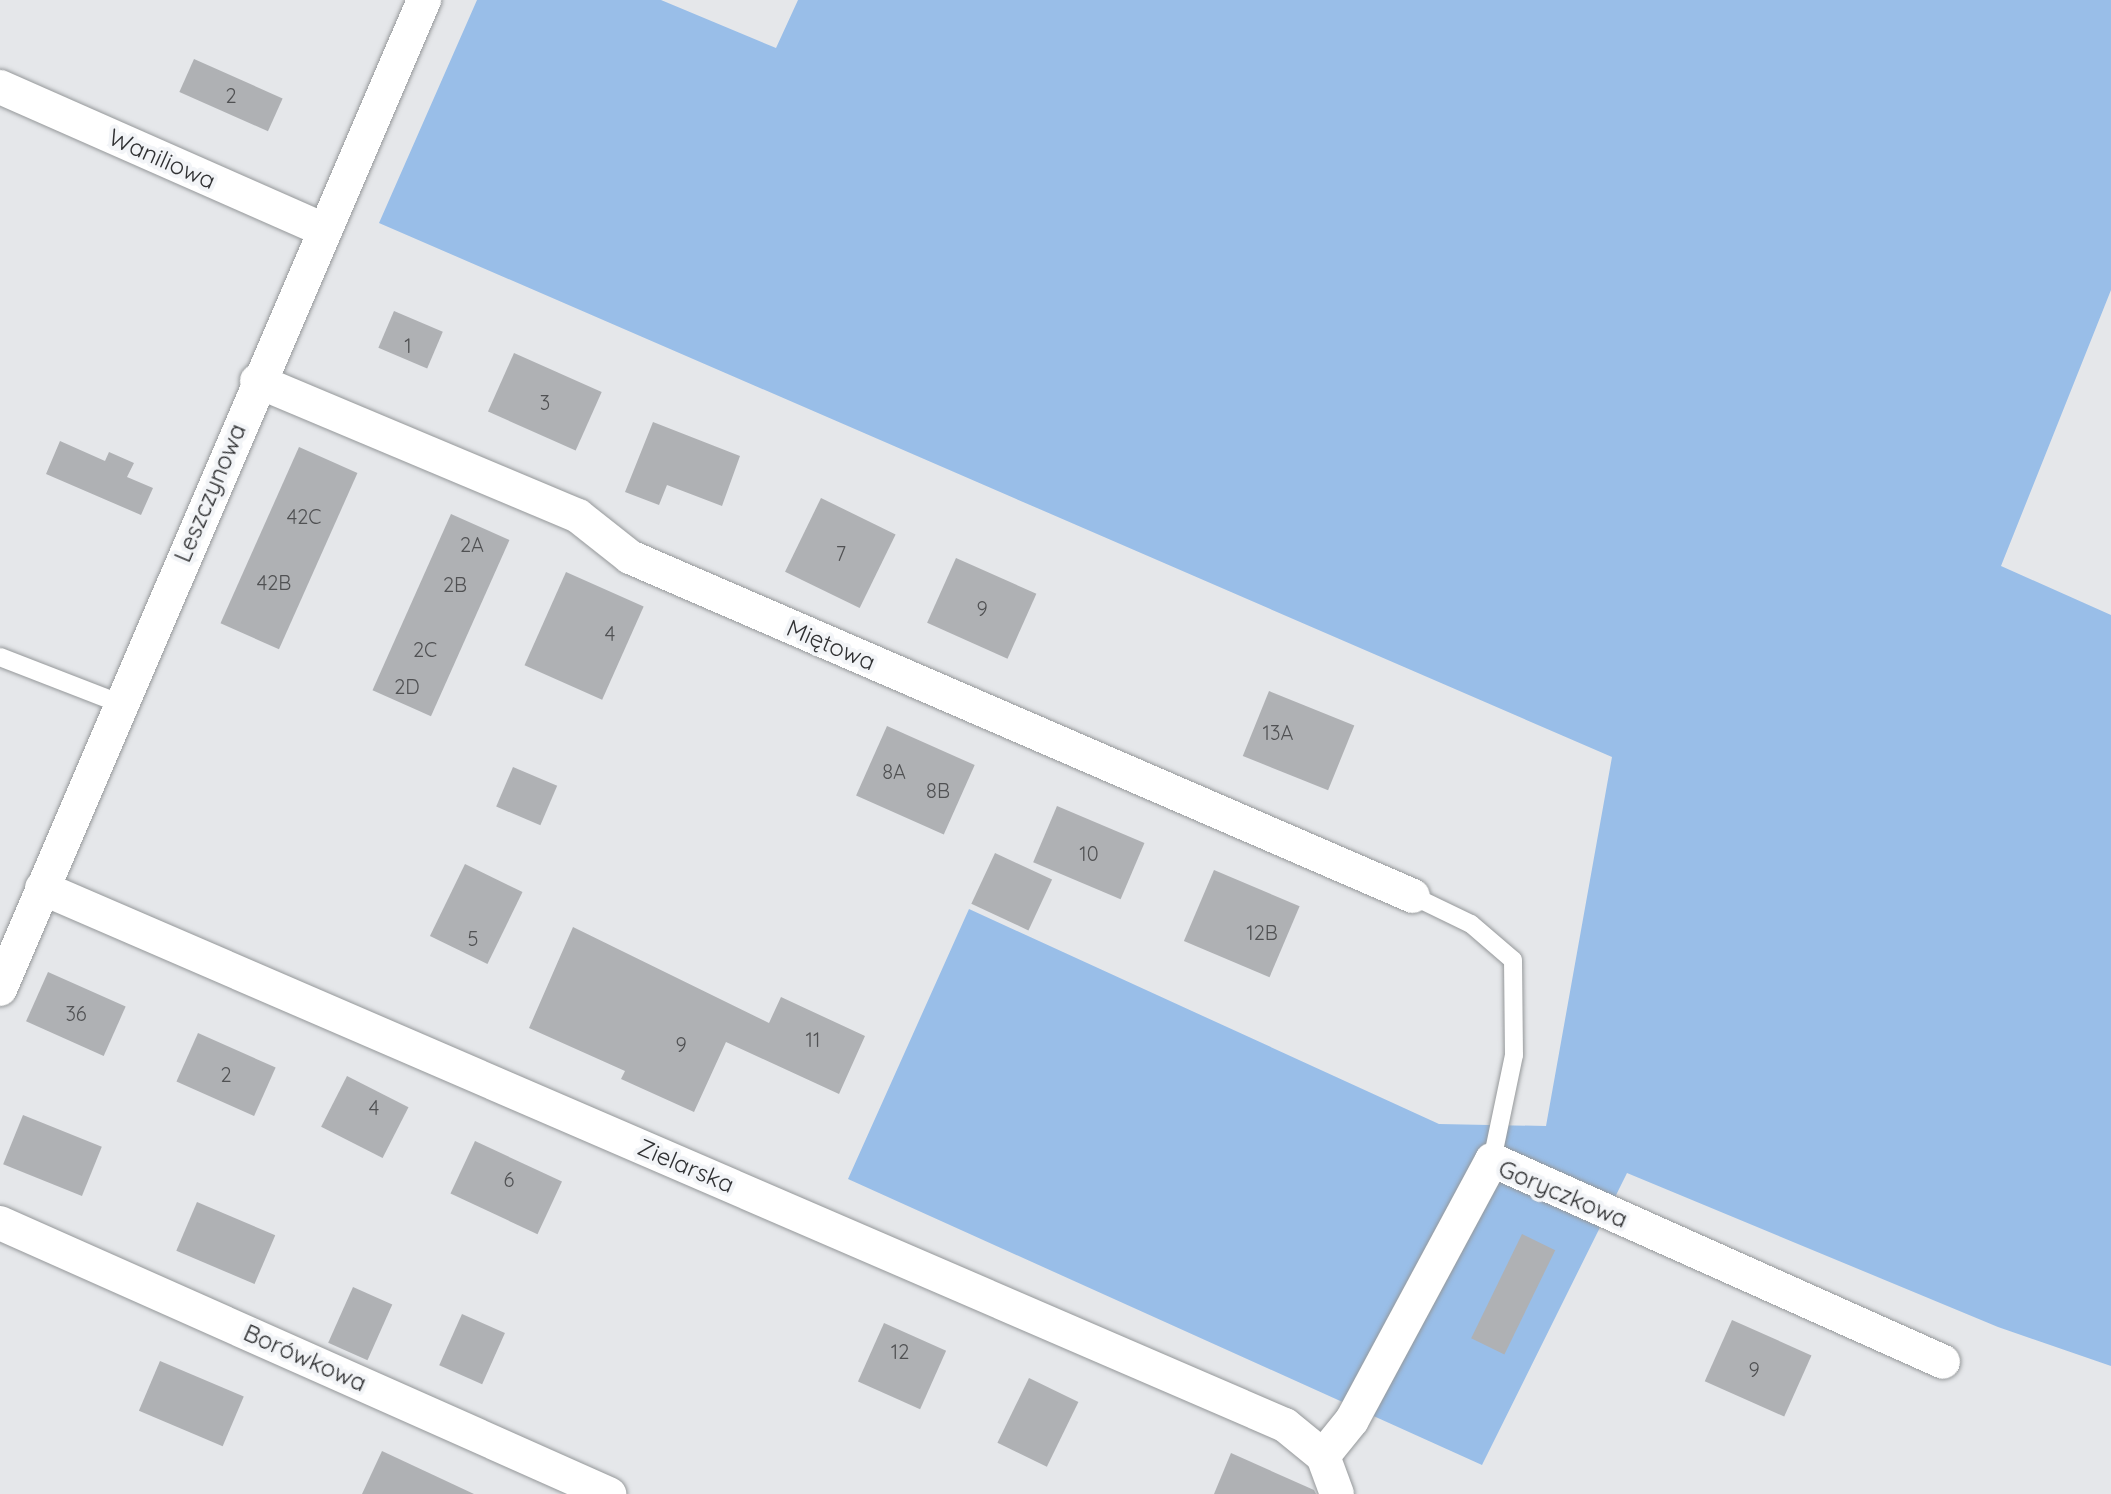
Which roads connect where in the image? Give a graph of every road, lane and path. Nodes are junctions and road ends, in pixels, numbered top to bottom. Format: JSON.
{"nodes":[{"id":1,"x":424,"y":0,"type":"edge"},
{"id":2,"x":0,"y":87,"type":"edge"},
{"id":3,"x":324,"y":230,"type":"junction"},
{"id":4,"x":257,"y":381,"type":"junction"},
{"id":5,"x":0,"y":657,"type":"edge"},
{"id":6,"x":121,"y":704,"type":"junction"},
{"id":7,"x":42,"y":888,"type":"junction"},
{"id":8,"x":1413,"y":896,"type":"joint"},
{"id":9,"x":0,"y":989,"type":"edge"},
{"id":10,"x":1492,"y":1160,"type":"junction"},
{"id":11,"x":0,"y":1223,"type":"edge"},
{"id":12,"x":1943,"y":1362,"type":"dead end"},
{"id":13,"x":1323,"y":1456,"type":"junction"},
{"id":14,"x":609,"y":1494,"type":"edge"},
{"id":15,"x":1337,"y":1494,"type":"edge"}],
"edges":[{"from":1,"to":3,"type":"street","name":"Leszczynowa"},
{"from":2,"to":3,"type":"street","name":"Waniliowa"},
{"from":3,"to":4,"type":"street","name":"Leszczynowa"},
{"from":4,"to":6,"type":"street","name":"Leszczynowa"},
{"from":4,"to":8,"type":"street","name":"Miętowa"},
{"from":5,"to":6,"type":"lane"},
{"from":6,"to":7,"type":"street","name":"Leszczynowa"},
{"from":7,"to":9,"type":"street","name":"Leszczynowa"},
{"from":7,"to":13,"type":"street","name":"Zielarska"},
{"from":8,"to":10,"type":"lane"},
{"from":10,"to":12,"type":"street","name":"Goryczkowa"},
{"from":10,"to":13,"type":"street","name":"Goryczkowa"},
{"from":11,"to":14,"type":"street","name":"Borówkowa"},
{"from":13,"to":15,"type":"street"}]}
